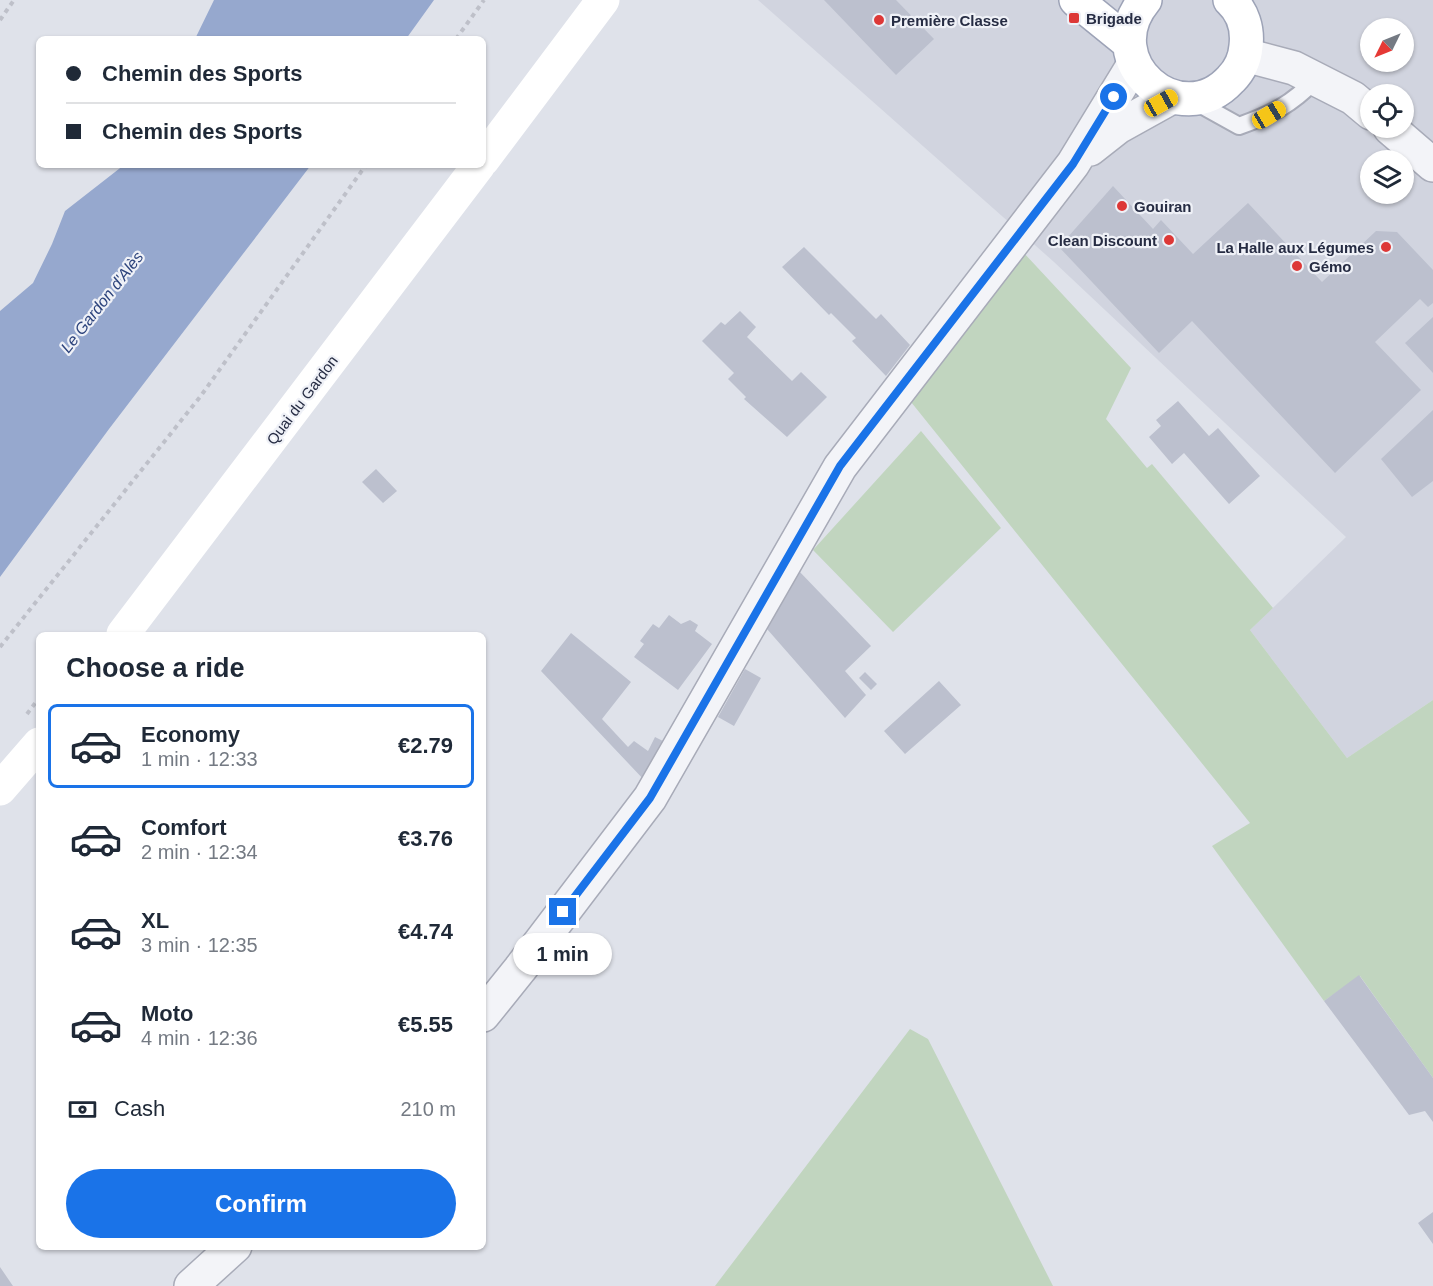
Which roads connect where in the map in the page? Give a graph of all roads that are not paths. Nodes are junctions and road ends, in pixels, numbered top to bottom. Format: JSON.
{"nodes":[{"id":1,"x":603,"y":0,"type":"edge"},
{"id":2,"x":1076,"y":0,"type":"edge"},
{"id":3,"x":1145,"y":0,"type":"edge"},
{"id":4,"x":1237,"y":10,"type":"edge"},
{"id":5,"x":1131,"y":53,"type":"junction"},
{"id":6,"x":1245,"y":55,"type":"junction"},
{"id":7,"x":1305,"y":74,"type":"junction"},
{"id":8,"x":1181,"y":98,"type":"junction"},
{"id":9,"x":1360,"y":104,"type":"edge"},
{"id":10,"x":1402,"y":138,"type":"edge"},
{"id":11,"x":486,"y":156,"type":"edge"},
{"id":12,"x":1073,"y":164,"type":"junction"},
{"id":13,"x":1433,"y":165,"type":"edge"},
{"id":14,"x":477,"y":168,"type":"edge"},
{"id":15,"x":125,"y":632,"type":"edge"},
{"id":16,"x":36,"y":747,"type":"edge"},
{"id":17,"x":0,"y":789,"type":"edge"},
{"id":18,"x":486,"y":1011,"type":"edge"},
{"id":19,"x":231,"y":1250,"type":"edge"},
{"id":20,"x":191,"y":1286,"type":"edge"}],
"edges":[{"from":1,"to":11,"type":"main road"},
{"from":2,"to":5,"type":"main road"},
{"from":3,"to":5,"type":"main road"},
{"from":4,"to":6,"type":"main road"},
{"from":4,"to":7,"type":"street"},
{"from":5,"to":8,"type":"main road"},
{"from":5,"to":12,"type":"street"},
{"from":6,"to":7,"type":"street"},
{"from":6,"to":8,"type":"main road"},
{"from":7,"to":8,"type":"lane"},
{"from":7,"to":9,"type":"street"},
{"from":8,"to":12,"type":"street"},
{"from":10,"to":13,"type":"street"},
{"from":12,"to":18,"type":"street"},
{"from":14,"to":15,"type":"main road","name":"Quai du Gardon"},
{"from":16,"to":17,"type":"main road"},
{"from":19,"to":20,"type":"street"}]}
